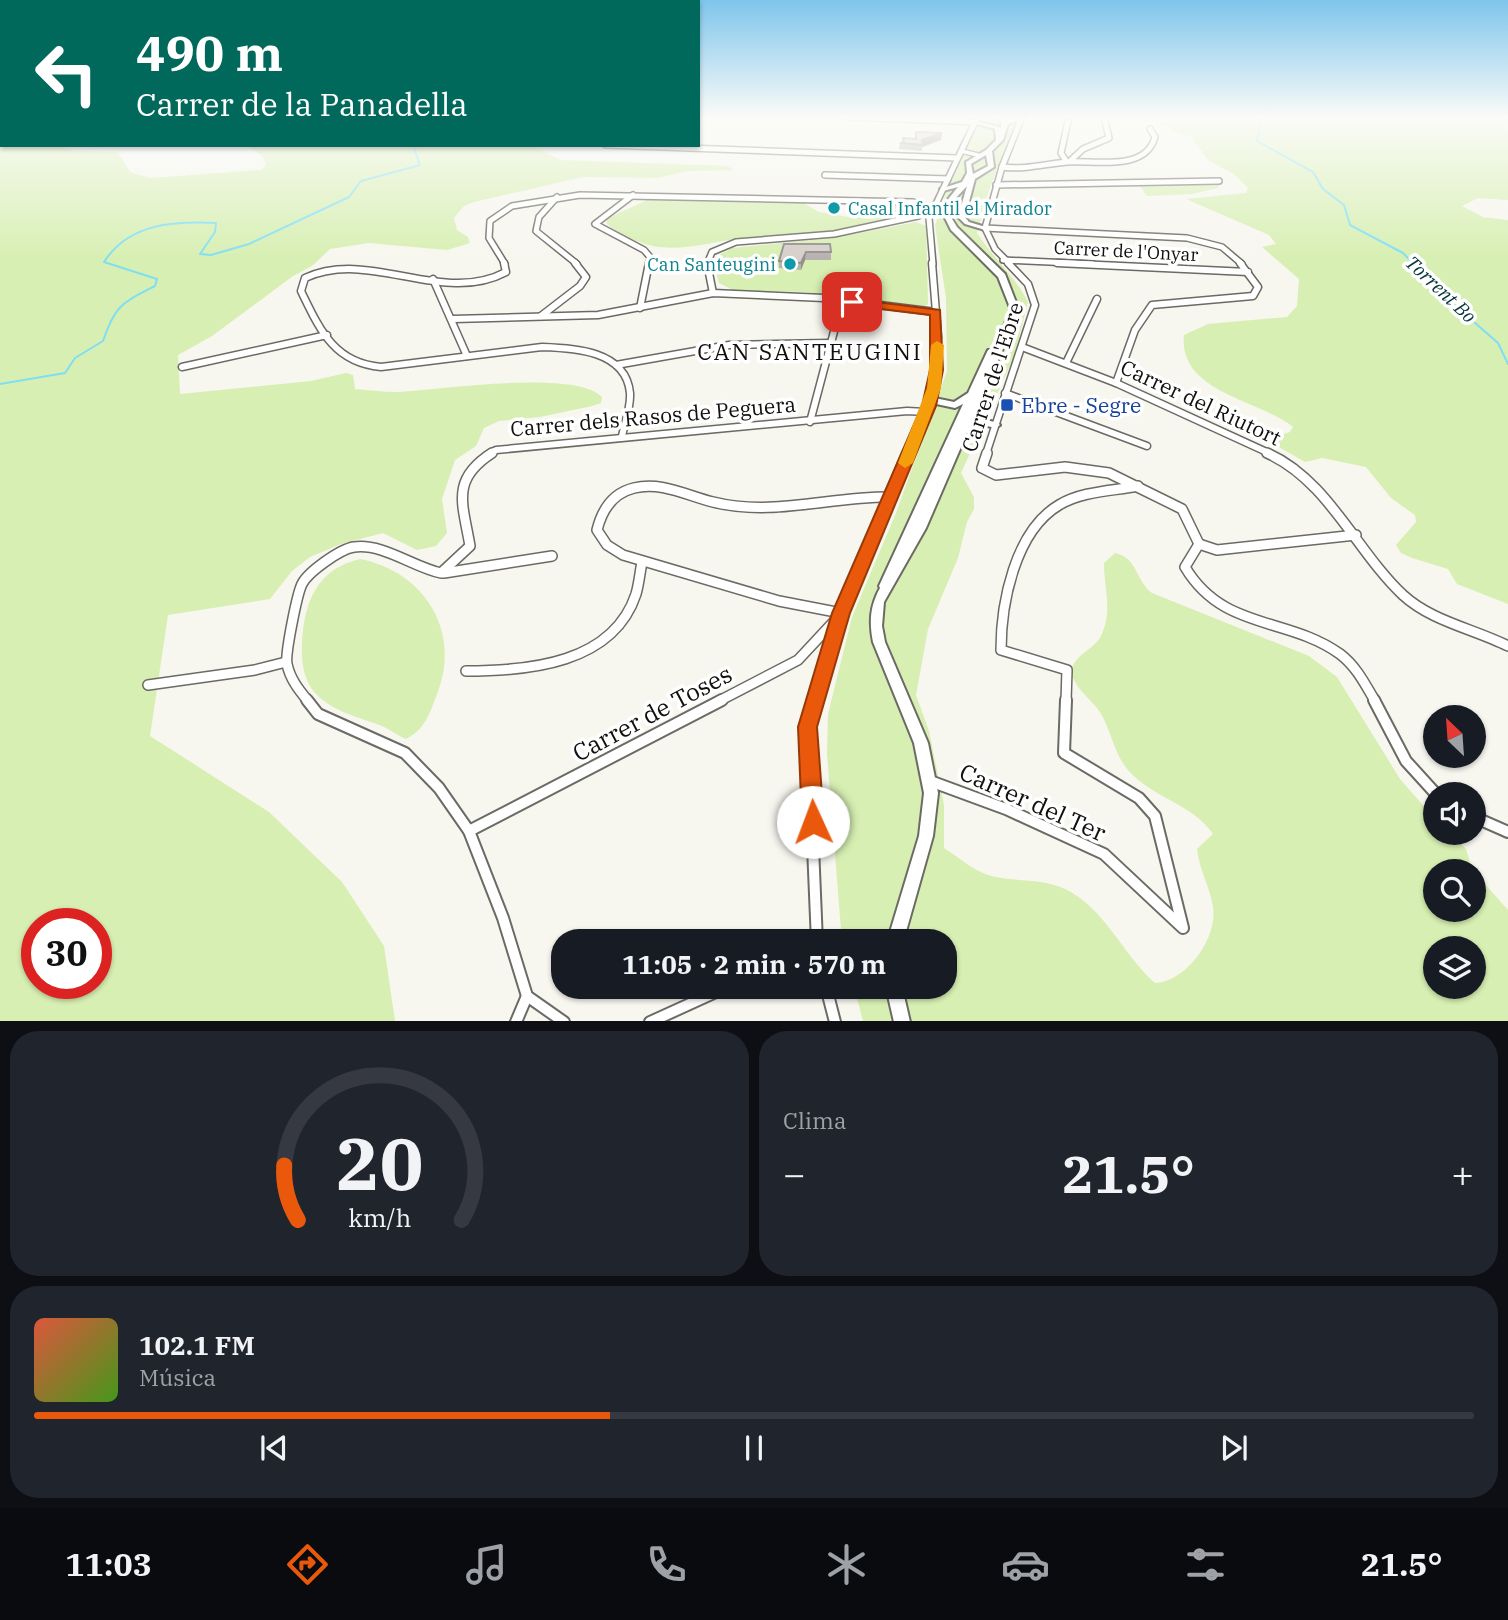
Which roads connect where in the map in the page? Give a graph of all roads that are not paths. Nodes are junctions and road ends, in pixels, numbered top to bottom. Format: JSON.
{"nodes":[{"id":1,"x":990,"y":164,"type":"edge"},
{"id":2,"x":954,"y":165,"type":"edge"},
{"id":3,"x":972,"y":165,"type":"edge"},
{"id":4,"x":977,"y":165,"type":"edge"},
{"id":5,"x":1045,"y":165,"type":"edge"},
{"id":6,"x":1002,"y":167,"type":"joint"},
{"id":7,"x":982,"y":170,"type":"junction"},
{"id":8,"x":825,"y":175,"type":"dead end"},
{"id":9,"x":973,"y":176,"type":"junction"},
{"id":10,"x":948,"y":179,"type":"junction"},
{"id":11,"x":1219,"y":181,"type":"dead end"},
{"id":12,"x":965,"y":183,"type":"junction"},
{"id":13,"x":996,"y":185,"type":"junction"},
{"id":14,"x":943,"y":189,"type":"junction"},
{"id":15,"x":633,"y":195,"type":"junction"},
{"id":16,"x":557,"y":197,"type":"junction"},
{"id":17,"x":939,"y":198,"type":"junction"},
{"id":18,"x":886,"y":202,"type":"junction"},
{"id":19,"x":926,"y":205,"type":"junction"},
{"id":20,"x":934,"y":208,"type":"junction"},
{"id":21,"x":918,"y":214,"type":"junction"},
{"id":22,"x":929,"y":218,"type":"junction"},
{"id":23,"x":985,"y":228,"type":"junction"},
{"id":24,"x":1003,"y":260,"type":"junction"},
{"id":25,"x":1248,"y":272,"type":"junction"},
{"id":26,"x":433,"y":279,"type":"junction"},
{"id":27,"x":713,"y":293,"type":"junction"},
{"id":28,"x":1097,"y":299,"type":"dead end"},
{"id":29,"x":836,"y":300,"type":"junction"},
{"id":30,"x":1012,"y":301,"type":"junction"},
{"id":31,"x":640,"y":308,"type":"junction"},
{"id":32,"x":936,"y":313,"type":"junction"},
{"id":33,"x":541,"y":316,"type":"junction"},
{"id":34,"x":453,"y":319,"type":"junction"},
{"id":35,"x":327,"y":335,"type":"junction"},
{"id":36,"x":831,"y":343,"type":"junction"},
{"id":37,"x":1021,"y":347,"type":"junction"},
{"id":38,"x":467,"y":356,"type":"junction"},
{"id":39,"x":1066,"y":363,"type":"junction"},
{"id":40,"x":615,"y":365,"type":"junction"},
{"id":41,"x":182,"y":367,"type":"dead end"},
{"id":42,"x":977,"y":382,"type":"junction"},
{"id":43,"x":1116,"y":383,"type":"junction"},
{"id":44,"x":1005,"y":393,"type":"junction"},
{"id":45,"x":975,"y":397,"type":"junction"},
{"id":46,"x":928,"y":406,"type":"junction"},
{"id":47,"x":977,"y":417,"type":"junction"},
{"id":48,"x":996,"y":421,"type":"junction"},
{"id":49,"x":810,"y":422,"type":"junction"},
{"id":50,"x":958,"y":432,"type":"junction"},
{"id":51,"x":622,"y":436,"type":"junction"},
{"id":52,"x":1146,"y":446,"type":"dead end"},
{"id":53,"x":1138,"y":486,"type":"junction"},
{"id":54,"x":891,"y":497,"type":"junction"},
{"id":55,"x":1356,"y":535,"type":"junction"},
{"id":56,"x":1199,"y":544,"type":"junction"},
{"id":57,"x":552,"y":556,"type":"dead end"},
{"id":58,"x":642,"y":562,"type":"junction"},
{"id":59,"x":441,"y":573,"type":"junction"},
{"id":60,"x":841,"y":613,"type":"junction"},
{"id":61,"x":1508,"y":646,"type":"edge"},
{"id":62,"x":286,"y":662,"type":"junction"},
{"id":63,"x":466,"y":671,"type":"dead end"},
{"id":64,"x":148,"y":685,"type":"dead end"},
{"id":65,"x":930,"y":781,"type":"junction"},
{"id":66,"x":1423,"y":785,"type":"edge"},
{"id":67,"x":1486,"y":822,"type":"edge"},
{"id":68,"x":469,"y":831,"type":"junction"},
{"id":69,"x":1508,"y":832,"type":"edge"},
{"id":70,"x":816,"y":929,"type":"edge"},
{"id":71,"x":899,"y":929,"type":"edge"},
{"id":72,"x":527,"y":996,"type":"junction"},
{"id":73,"x":700,"y":999,"type":"edge"},
{"id":74,"x":829,"y":999,"type":"edge"},
{"id":75,"x":897,"y":999,"type":"edge"},
{"id":76,"x":516,"y":1021,"type":"edge"},
{"id":77,"x":564,"y":1021,"type":"edge"},
{"id":78,"x":650,"y":1021,"type":"edge"},
{"id":79,"x":835,"y":1021,"type":"edge"},
{"id":80,"x":902,"y":1021,"type":"edge"}],
"edges":[{"from":1,"to":7,"type":"main road"},
{"from":2,"to":10,"type":"street"},
{"from":3,"to":12,"type":"main road"},
{"from":4,"to":7,"type":"main road"},
{"from":5,"to":6,"type":"street"},
{"from":6,"to":13,"type":"street"},
{"from":7,"to":9,"type":"main road"},
{"from":8,"to":10,"type":"street"},
{"from":9,"to":12,"type":"main road"},
{"from":9,"to":23,"type":"main road"},
{"from":10,"to":14,"type":"street"},
{"from":11,"to":13,"type":"street"},
{"from":12,"to":14,"type":"main road"},
{"from":12,"to":30,"type":"main road"},
{"from":13,"to":23,"type":"street"},
{"from":14,"to":17,"type":"street"},
{"from":15,"to":16,"type":"street"},
{"from":15,"to":18,"type":"street"},
{"from":15,"to":31,"type":"street"},
{"from":16,"to":26,"type":"street"},
{"from":16,"to":33,"type":"street"},
{"from":17,"to":19,"type":"street"},
{"from":17,"to":20,"type":"street"},
{"from":18,"to":19,"type":"street"},
{"from":18,"to":21,"type":"street"},
{"from":19,"to":20,"type":"street"},
{"from":19,"to":21,"type":"street"},
{"from":20,"to":22,"type":"street"},
{"from":21,"to":22,"type":"street"},
{"from":21,"to":27,"type":"street"},
{"from":22,"to":32,"type":"street"},
{"from":23,"to":24,"type":"street","name":"Carrer de l'Ebre"},
{"from":23,"to":25,"type":"street"},
{"from":24,"to":25,"type":"street","name":"Carrer de l'Onyar"},
{"from":24,"to":37,"type":"street","name":"Carrer de l'Ebre"},
{"from":25,"to":43,"type":"street"},
{"from":26,"to":34,"type":"street"},
{"from":26,"to":35,"type":"street"},
{"from":27,"to":29,"type":"street"},
{"from":27,"to":31,"type":"street"},
{"from":28,"to":39,"type":"street"},
{"from":29,"to":32,"type":"street"},
{"from":29,"to":36,"type":"street"},
{"from":30,"to":42,"type":"main road"},
{"from":30,"to":45,"type":"main road"},
{"from":31,"to":33,"type":"street"},
{"from":32,"to":46,"type":"street"},
{"from":33,"to":34,"type":"street"},
{"from":34,"to":38,"type":"street"},
{"from":35,"to":38,"type":"street"},
{"from":35,"to":41,"type":"street"},
{"from":36,"to":40,"type":"street"},
{"from":36,"to":49,"type":"street"},
{"from":37,"to":39,"type":"street","name":"Carrer del Riutort"},
{"from":37,"to":44,"type":"street","name":"Carrer de l'Ebre"},
{"from":38,"to":40,"type":"street"},
{"from":39,"to":43,"type":"street","name":"Carrer del Riutort"},
{"from":40,"to":51,"type":"street"},
{"from":42,"to":45,"type":"main road"},
{"from":42,"to":47,"type":"main road"},
{"from":43,"to":55,"type":"street","name":"Carrer del Riutort"},
{"from":44,"to":48,"type":"street","name":"Carrer de l'Ebre"},
{"from":44,"to":52,"type":"street"},
{"from":45,"to":46,"type":"main road"},
{"from":45,"to":47,"type":"main road"},
{"from":45,"to":50,"type":"main road"},
{"from":46,"to":49,"type":"street","name":"Carrer dels Rasos de Peguera"},
{"from":46,"to":50,"type":"main road"},
{"from":46,"to":54,"type":"street"},
{"from":47,"to":48,"type":"main road"},
{"from":47,"to":50,"type":"main road"},
{"from":48,"to":53,"type":"street","name":"Carrer de l'Ebre"},
{"from":49,"to":51,"type":"street","name":"Carrer dels Rasos de Peguera"},
{"from":50,"to":65,"type":"main road"},
{"from":51,"to":59,"type":"street","name":"Carrer dels Rasos de Peguera"},
{"from":53,"to":56,"type":"street"},
{"from":53,"to":65,"type":"street","name":"Carrer del Ter"},
{"from":54,"to":58,"type":"street"},
{"from":54,"to":60,"type":"street"},
{"from":55,"to":56,"type":"street"},
{"from":55,"to":61,"type":"street","name":"Carrer del Riutort"},
{"from":56,"to":66,"type":"street"},
{"from":57,"to":59,"type":"street"},
{"from":58,"to":60,"type":"street"},
{"from":58,"to":63,"type":"street"},
{"from":59,"to":62,"type":"street"},
{"from":60,"to":68,"type":"street","name":"Carrer de Toses"},
{"from":60,"to":70,"type":"street"},
{"from":62,"to":64,"type":"street"},
{"from":62,"to":68,"type":"street"},
{"from":65,"to":71,"type":"main road"},
{"from":67,"to":69,"type":"street"},
{"from":68,"to":72,"type":"street"},
{"from":72,"to":76,"type":"street"},
{"from":72,"to":77,"type":"street"},
{"from":73,"to":78,"type":"street"},
{"from":74,"to":79,"type":"street"},
{"from":75,"to":80,"type":"main road"}]}
